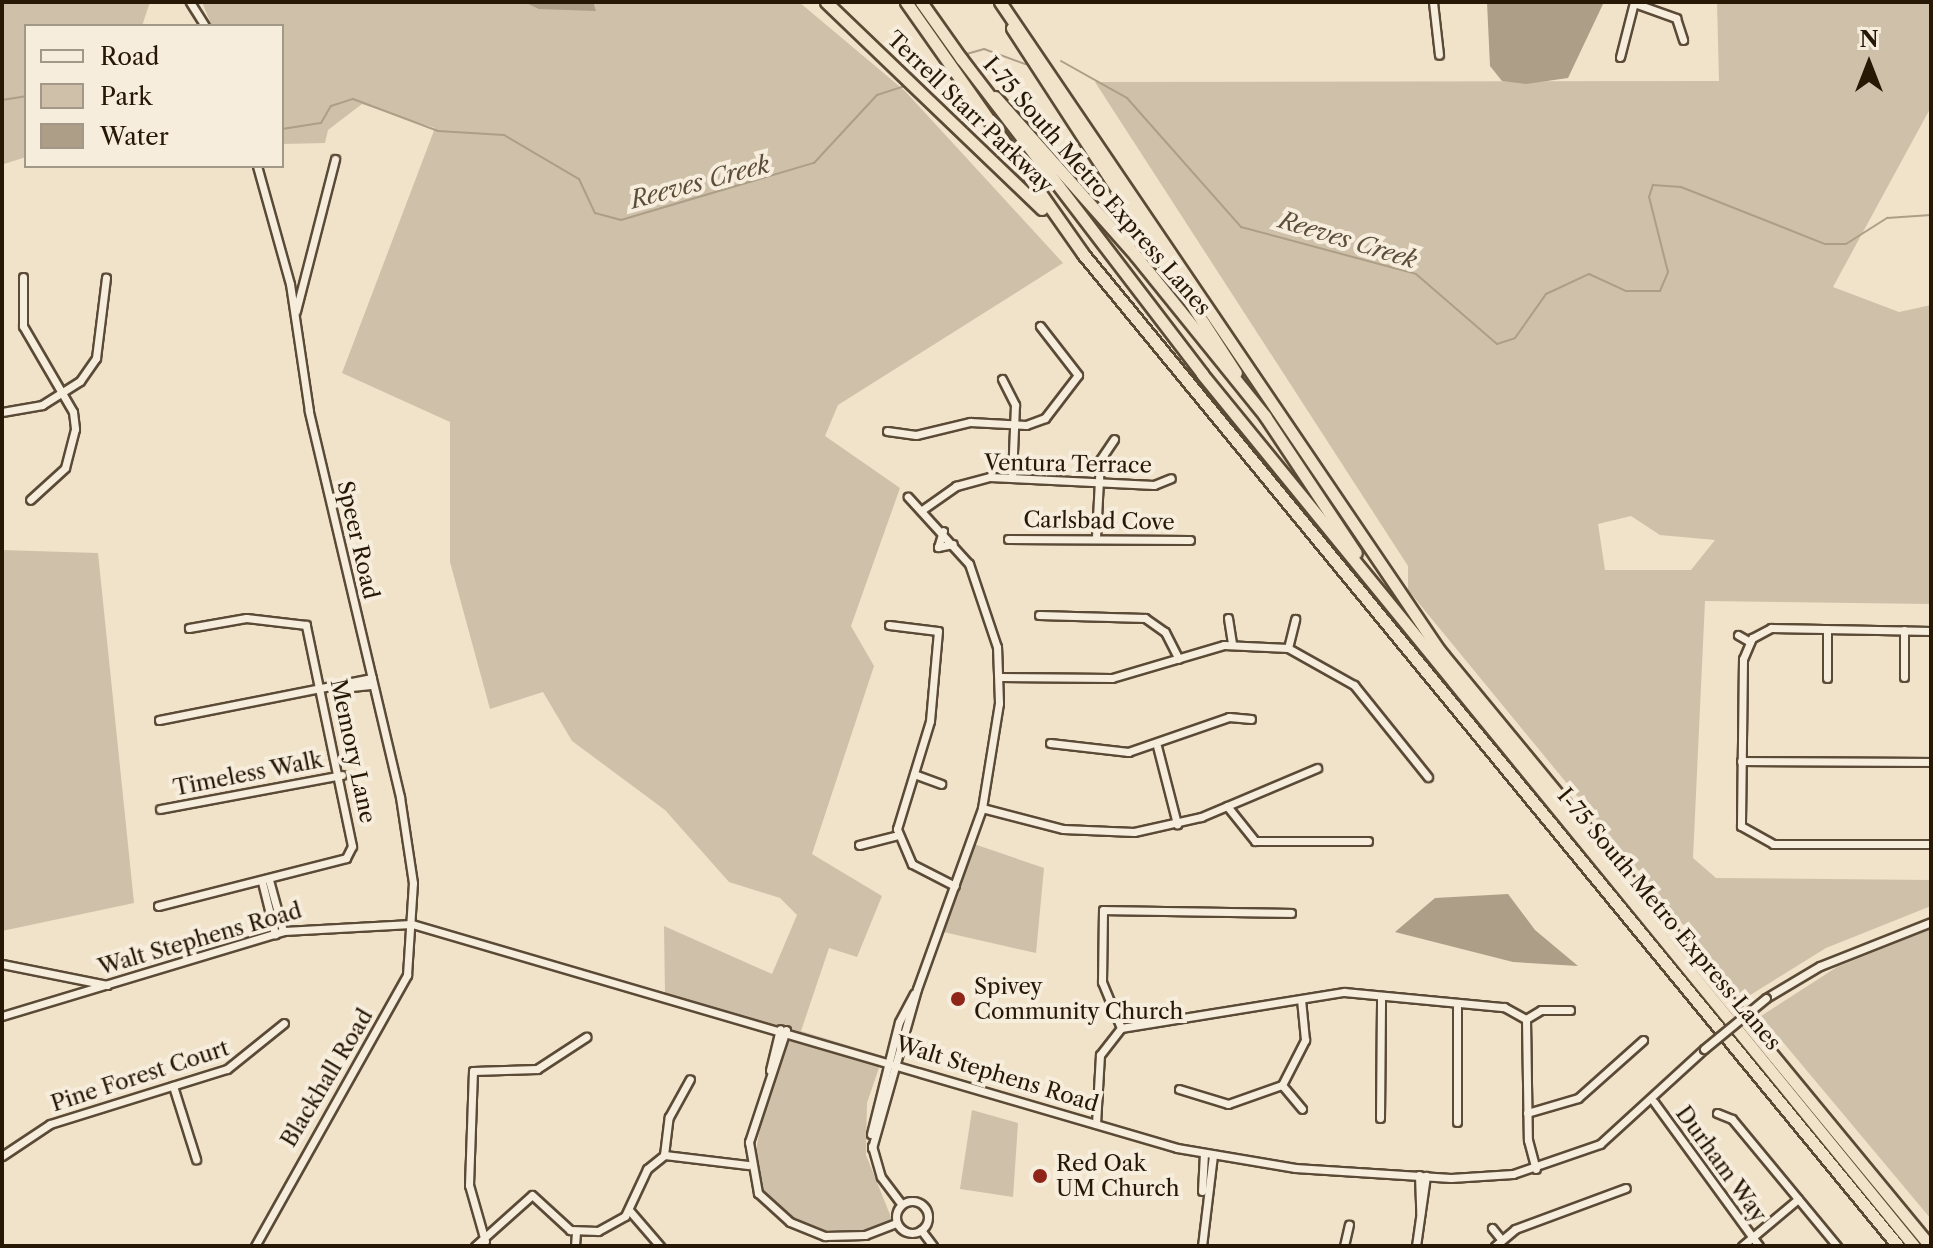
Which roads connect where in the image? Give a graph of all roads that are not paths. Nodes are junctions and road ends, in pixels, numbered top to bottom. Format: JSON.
{"nodes":[{"id":1,"x":190,"y":2,"type":"edge"},
{"id":2,"x":826,"y":2,"type":"edge"},
{"id":3,"x":906,"y":2,"type":"edge"},
{"id":4,"x":921,"y":2,"type":"edge"},
{"id":5,"x":998,"y":2,"type":"edge"},
{"id":6,"x":1009,"y":2,"type":"edge"},
{"id":7,"x":1433,"y":2,"type":"edge"},
{"id":8,"x":1634,"y":2,"type":"edge"},
{"id":9,"x":204,"y":24,"type":"edge"},
{"id":10,"x":925,"y":31,"type":"junction"},
{"id":11,"x":1028,"y":37,"type":"junction"},
{"id":12,"x":1683,"y":40,"type":"dead end"},
{"id":13,"x":1439,"y":55,"type":"dead end"},
{"id":14,"x":1620,"y":57,"type":"dead end"},
{"id":15,"x":979,"y":83,"type":"junction"},
{"id":16,"x":335,"y":159,"type":"dead end"},
{"id":17,"x":258,"y":168,"type":"edge"},
{"id":18,"x":1083,"y":254,"type":"junction"},
{"id":19,"x":23,"y":277,"type":"dead end"},
{"id":20,"x":106,"y":278,"type":"dead end"},
{"id":21,"x":296,"y":317,"type":"junction"},
{"id":22,"x":1040,"y":326,"type":"dead end"},
{"id":23,"x":1201,"y":373,"type":"junction"},
{"id":24,"x":1002,"y":379,"type":"dead end"},
{"id":25,"x":63,"y":395,"type":"junction"},
{"id":26,"x":2,"y":412,"type":"edge"},
{"id":27,"x":1265,"y":416,"type":"junction"},
{"id":28,"x":1015,"y":424,"type":"junction"},
{"id":29,"x":887,"y":431,"type":"dead end"},
{"id":30,"x":1114,"y":439,"type":"dead end"},
{"id":31,"x":1012,"y":477,"type":"junction"},
{"id":32,"x":1171,"y":478,"type":"dead end"},
{"id":33,"x":1099,"y":484,"type":"junction"},
{"id":34,"x":908,"y":497,"type":"dead end"},
{"id":35,"x":30,"y":500,"type":"dead end"},
{"id":36,"x":922,"y":510,"type":"junction"},
{"id":37,"x":943,"y":531,"type":"junction"},
{"id":38,"x":1096,"y":537,"type":"junction"},
{"id":39,"x":1008,"y":539,"type":"dead end"},
{"id":40,"x":1190,"y":540,"type":"dead end"},
{"id":41,"x":953,"y":544,"type":"junction"},
{"id":42,"x":1039,"y":615,"type":"dead end"},
{"id":43,"x":1398,"y":615,"type":"junction"},
{"id":44,"x":1228,"y":618,"type":"dead end"},
{"id":45,"x":1295,"y":619,"type":"dead end"},
{"id":46,"x":889,"y":625,"type":"dead end"},
{"id":47,"x":189,"y":628,"type":"dead end"},
{"id":48,"x":1827,"y":629,"type":"junction"},
{"id":49,"x":1904,"y":630,"type":"junction"},
{"id":50,"x":1931,"y":631,"type":"edge"},
{"id":51,"x":1738,"y":635,"type":"dead end"},
{"id":52,"x":1750,"y":642,"type":"junction"},
{"id":53,"x":1232,"y":644,"type":"junction"},
{"id":54,"x":1288,"y":648,"type":"junction"},
{"id":55,"x":1179,"y":659,"type":"junction"},
{"id":56,"x":1000,"y":677,"type":"junction"},
{"id":57,"x":1904,"y":677,"type":"dead end"},
{"id":58,"x":1827,"y":678,"type":"dead end"},
{"id":59,"x":372,"y":681,"type":"junction"},
{"id":60,"x":325,"y":691,"type":"junction"},
{"id":61,"x":1251,"y":719,"type":"dead end"},
{"id":62,"x":159,"y":720,"type":"dead end"},
{"id":63,"x":1050,"y":743,"type":"dead end"},
{"id":64,"x":1157,"y":746,"type":"junction"},
{"id":65,"x":1741,"y":761,"type":"junction"},
{"id":66,"x":1931,"y":762,"type":"edge"},
{"id":67,"x":1317,"y":768,"type":"dead end"},
{"id":68,"x":914,"y":774,"type":"junction"},
{"id":69,"x":342,"y":775,"type":"junction"},
{"id":70,"x":1428,"y":777,"type":"dead end"},
{"id":71,"x":941,"y":784,"type":"dead end"},
{"id":72,"x":1227,"y":806,"type":"junction"},
{"id":73,"x":982,"y":808,"type":"junction"},
{"id":74,"x":160,"y":809,"type":"dead end"},
{"id":75,"x":1177,"y":824,"type":"junction"},
{"id":76,"x":898,"y":835,"type":"junction"},
{"id":77,"x":1368,"y":841,"type":"dead end"},
{"id":78,"x":1931,"y":844,"type":"edge"},
{"id":79,"x":859,"y":845,"type":"dead end"},
{"id":80,"x":266,"y":881,"type":"junction"},
{"id":81,"x":955,"y":886,"type":"junction"},
{"id":82,"x":158,"y":906,"type":"dead end"},
{"id":83,"x":1291,"y":913,"type":"dead end"},
{"id":84,"x":1931,"y":922,"type":"edge"},
{"id":85,"x":412,"y":924,"type":"junction"},
{"id":86,"x":279,"y":932,"type":"junction"},
{"id":87,"x":2,"y":964,"type":"edge"},
{"id":88,"x":107,"y":985,"type":"junction"},
{"id":89,"x":917,"y":989,"type":"junction"},
{"id":90,"x":1381,"y":997,"type":"junction"},
{"id":91,"x":1301,"y":999,"type":"junction"},
{"id":92,"x":1457,"y":1007,"type":"junction"},
{"id":93,"x":1570,"y":1010,"type":"dead end"},
{"id":94,"x":2,"y":1016,"type":"edge"},
{"id":95,"x":1526,"y":1019,"type":"junction"},
{"id":96,"x":284,"y":1023,"type":"dead end"},
{"id":97,"x":1121,"y":1028,"type":"junction"},
{"id":98,"x":783,"y":1030,"type":"junction"},
{"id":99,"x":586,"y":1037,"type":"dead end"},
{"id":100,"x":1643,"y":1040,"type":"dead end"},
{"id":101,"x":888,"y":1059,"type":"junction"},
{"id":102,"x":897,"y":1062,"type":"junction"},
{"id":103,"x":690,"y":1079,"type":"dead end"},
{"id":104,"x":1282,"y":1085,"type":"junction"},
{"id":105,"x":173,"y":1086,"type":"junction"},
{"id":106,"x":1179,"y":1089,"type":"dead end"},
{"id":107,"x":1654,"y":1102,"type":"junction"},
{"id":108,"x":1302,"y":1109,"type":"dead end"},
{"id":109,"x":1527,"y":1113,"type":"junction"},
{"id":110,"x":1717,"y":1113,"type":"dead end"},
{"id":111,"x":1380,"y":1118,"type":"dead end"},
{"id":112,"x":1457,"y":1122,"type":"dead end"},
{"id":113,"x":1096,"y":1124,"type":"junction"},
{"id":114,"x":872,"y":1148,"type":"junction"},
{"id":115,"x":1204,"y":1153,"type":"junction"},
{"id":116,"x":664,"y":1155,"type":"junction"},
{"id":117,"x":1213,"y":1155,"type":"junction"},
{"id":118,"x":2,"y":1156,"type":"edge"},
{"id":119,"x":196,"y":1159,"type":"dead end"},
{"id":120,"x":748,"y":1165,"type":"junction"},
{"id":121,"x":1536,"y":1169,"type":"junction"},
{"id":122,"x":1422,"y":1176,"type":"junction"},
{"id":123,"x":1626,"y":1188,"type":"dead end"},
{"id":124,"x":1798,"y":1199,"type":"junction"},
{"id":125,"x":901,"y":1204,"type":"junction"},
{"id":126,"x":1204,"y":1205,"type":"junction"},
{"id":127,"x":629,"y":1210,"type":"junction"},
{"id":128,"x":897,"y":1223,"type":"junction"},
{"id":129,"x":1349,"y":1225,"type":"dead end"},
{"id":130,"x":1492,"y":1228,"type":"dead end"},
{"id":131,"x":921,"y":1230,"type":"junction"},
{"id":132,"x":576,"y":1233,"type":"junction"},
{"id":133,"x":1752,"y":1237,"type":"junction"},
{"id":134,"x":485,"y":1241,"type":"junction"},
{"id":135,"x":847,"y":1242,"type":"edge"},
{"id":136,"x":1497,"y":1242,"type":"edge"},
{"id":137,"x":255,"y":1246,"type":"edge"},
{"id":138,"x":475,"y":1246,"type":"edge"},
{"id":139,"x":575,"y":1246,"type":"edge"},
{"id":140,"x":660,"y":1246,"type":"edge"},
{"id":141,"x":933,"y":1246,"type":"edge"},
{"id":142,"x":1202,"y":1246,"type":"edge"},
{"id":143,"x":1344,"y":1246,"type":"edge"},
{"id":144,"x":1416,"y":1246,"type":"edge"},
{"id":145,"x":1742,"y":1246,"type":"edge"},
{"id":146,"x":1759,"y":1246,"type":"edge"},
{"id":147,"x":1837,"y":1246,"type":"edge"},
{"id":148,"x":1898,"y":1246,"type":"edge"},
{"id":149,"x":1914,"y":1246,"type":"edge"},
{"id":150,"x":1930,"y":1246,"type":"edge"}],
"edges":[{"from":1,"to":9,"type":"street"},
{"from":2,"to":18,"type":"highway","name":"Terrell Starr Parkway"},
{"from":3,"to":10,"type":"highway"},
{"from":4,"to":15,"type":"highway","name":"I-75 South Metro Express Lanes"},
{"from":5,"to":11,"type":"highway"},
{"from":5,"to":27,"type":"highway"},
{"from":6,"to":11,"type":"highway"},
{"from":7,"to":13,"type":"street"},
{"from":8,"to":12,"type":"street"},
{"from":8,"to":14,"type":"street"},
{"from":10,"to":18,"type":"highway"},
{"from":10,"to":23,"type":"highway"},
{"from":11,"to":150,"type":"highway"},
{"from":15,"to":23,"type":"highway","name":"I-75 South Metro Express Lanes"},
{"from":15,"to":27,"type":"highway","name":"I-75 South Metro Express Lanes"},
{"from":16,"to":21,"type":"street"},
{"from":17,"to":21,"type":"street","name":"Speer Road"},
{"from":18,"to":148,"type":"highway"},
{"from":19,"to":25,"type":"street"},
{"from":20,"to":25,"type":"street"},
{"from":21,"to":59,"type":"street","name":"Speer Road"},
{"from":22,"to":28,"type":"street"},
{"from":23,"to":43,"type":"highway","name":"I-75 South Metro Express Lanes"},
{"from":24,"to":28,"type":"street"},
{"from":25,"to":26,"type":"street"},
{"from":25,"to":35,"type":"street"},
{"from":27,"to":43,"type":"highway","name":"I-75 South Metro Express Lanes"},
{"from":28,"to":29,"type":"street"},
{"from":28,"to":31,"type":"street"},
{"from":30,"to":33,"type":"street"},
{"from":31,"to":33,"type":"street","name":"Ventura Terrace"},
{"from":31,"to":36,"type":"street","name":"Ventura Terrace"},
{"from":32,"to":33,"type":"street","name":"Ventura Terrace"},
{"from":33,"to":38,"type":"street"},
{"from":34,"to":36,"type":"street"},
{"from":36,"to":37,"type":"street"},
{"from":37,"to":41,"type":"street"},
{"from":37,"to":41,"type":"street"},
{"from":38,"to":39,"type":"street","name":"Carlsbad Cove"},
{"from":38,"to":40,"type":"street","name":"Carlsbad Cove"},
{"from":41,"to":56,"type":"street"},
{"from":42,"to":55,"type":"street"},
{"from":43,"to":149,"type":"highway","name":"I-75 South Metro Express Lanes"},
{"from":44,"to":53,"type":"street"},
{"from":45,"to":54,"type":"street"},
{"from":46,"to":68,"type":"street"},
{"from":47,"to":60,"type":"street","name":"Memory Lane"},
{"from":48,"to":49,"type":"street"},
{"from":48,"to":52,"type":"street"},
{"from":48,"to":58,"type":"street"},
{"from":49,"to":50,"type":"street"},
{"from":49,"to":57,"type":"street"},
{"from":51,"to":52,"type":"street"},
{"from":52,"to":65,"type":"street"},
{"from":53,"to":54,"type":"street"},
{"from":53,"to":55,"type":"street"},
{"from":54,"to":70,"type":"street"},
{"from":55,"to":56,"type":"street"},
{"from":56,"to":73,"type":"street"},
{"from":59,"to":60,"type":"street"},
{"from":59,"to":85,"type":"street","name":"Speer Road"},
{"from":60,"to":62,"type":"street"},
{"from":60,"to":69,"type":"street","name":"Memory Lane"},
{"from":61,"to":64,"type":"street"},
{"from":63,"to":64,"type":"street"},
{"from":64,"to":75,"type":"street"},
{"from":65,"to":66,"type":"street"},
{"from":65,"to":78,"type":"street"},
{"from":67,"to":72,"type":"street"},
{"from":68,"to":71,"type":"street"},
{"from":68,"to":76,"type":"street"},
{"from":69,"to":74,"type":"street","name":"Timeless Walk"},
{"from":69,"to":80,"type":"street","name":"Memory Lane"},
{"from":72,"to":75,"type":"street"},
{"from":72,"to":77,"type":"street"},
{"from":73,"to":75,"type":"street"},
{"from":73,"to":81,"type":"street"},
{"from":76,"to":79,"type":"street"},
{"from":76,"to":81,"type":"street"},
{"from":80,"to":82,"type":"street","name":"Memory Lane"},
{"from":80,"to":86,"type":"street"},
{"from":81,"to":89,"type":"street"},
{"from":83,"to":97,"type":"street"},
{"from":84,"to":107,"type":"street","name":"Walt Stephens Road","bridge":true},
{"from":85,"to":86,"type":"street","name":"Walt Stephens Road"},
{"from":85,"to":98,"type":"street","name":"Walt Stephens Road"},
{"from":85,"to":137,"type":"street","name":"Blackhall Road"},
{"from":86,"to":88,"type":"street","name":"Walt Stephens Road"},
{"from":87,"to":88,"type":"street"},
{"from":88,"to":94,"type":"street","name":"Walt Stephens Road"},
{"from":89,"to":101,"type":"street"},
{"from":89,"to":102,"type":"street"},
{"from":90,"to":91,"type":"street"},
{"from":90,"to":92,"type":"street"},
{"from":90,"to":111,"type":"street"},
{"from":91,"to":97,"type":"street"},
{"from":91,"to":104,"type":"street"},
{"from":92,"to":95,"type":"street"},
{"from":92,"to":112,"type":"street"},
{"from":93,"to":95,"type":"street"},
{"from":95,"to":109,"type":"street"},
{"from":96,"to":105,"type":"street","name":"Pine Forest Court"},
{"from":97,"to":113,"type":"street"},
{"from":98,"to":101,"type":"street","name":"Walt Stephens Road"},
{"from":98,"to":120,"type":"street"},
{"from":99,"to":134,"type":"street"},
{"from":100,"to":109,"type":"street"},
{"from":101,"to":102,"type":"street","name":"Walt Stephens Road"},
{"from":101,"to":114,"type":"street"},
{"from":102,"to":113,"type":"street","name":"Walt Stephens Road"},
{"from":102,"to":114,"type":"street"},
{"from":103,"to":116,"type":"street"},
{"from":104,"to":106,"type":"street"},
{"from":104,"to":108,"type":"street"},
{"from":105,"to":118,"type":"street","name":"Pine Forest Court"},
{"from":105,"to":119,"type":"street"},
{"from":107,"to":121,"type":"street","name":"Walt Stephens Road"},
{"from":107,"to":133,"type":"street","name":"Durham Way"},
{"from":109,"to":121,"type":"street"},
{"from":110,"to":124,"type":"street"},
{"from":113,"to":115,"type":"street","name":"Walt Stephens Road"},
{"from":114,"to":125,"type":"street"},
{"from":115,"to":117,"type":"street","name":"Walt Stephens Road"},
{"from":115,"to":126,"type":"street"},
{"from":116,"to":120,"type":"street"},
{"from":116,"to":127,"type":"street"},
{"from":117,"to":122,"type":"street","name":"Walt Stephens Road"},
{"from":117,"to":126,"type":"street"},
{"from":120,"to":135,"type":"street"},
{"from":121,"to":122,"type":"street","name":"Walt Stephens Road"},
{"from":122,"to":144,"type":"street"},
{"from":123,"to":136,"type":"street"},
{"from":124,"to":133,"type":"street"},
{"from":124,"to":147,"type":"street"},
{"from":125,"to":128,"type":"street"},
{"from":125,"to":131,"type":"street"},
{"from":126,"to":142,"type":"street"},
{"from":127,"to":132,"type":"street"},
{"from":127,"to":140,"type":"street"},
{"from":128,"to":131,"type":"street"},
{"from":128,"to":135,"type":"street"},
{"from":129,"to":143,"type":"street"},
{"from":130,"to":136,"type":"street"},
{"from":131,"to":141,"type":"street"},
{"from":132,"to":134,"type":"street"},
{"from":132,"to":139,"type":"street"},
{"from":133,"to":145,"type":"street"},
{"from":133,"to":146,"type":"street","name":"Durham Way"},
{"from":134,"to":138,"type":"street"}]}
